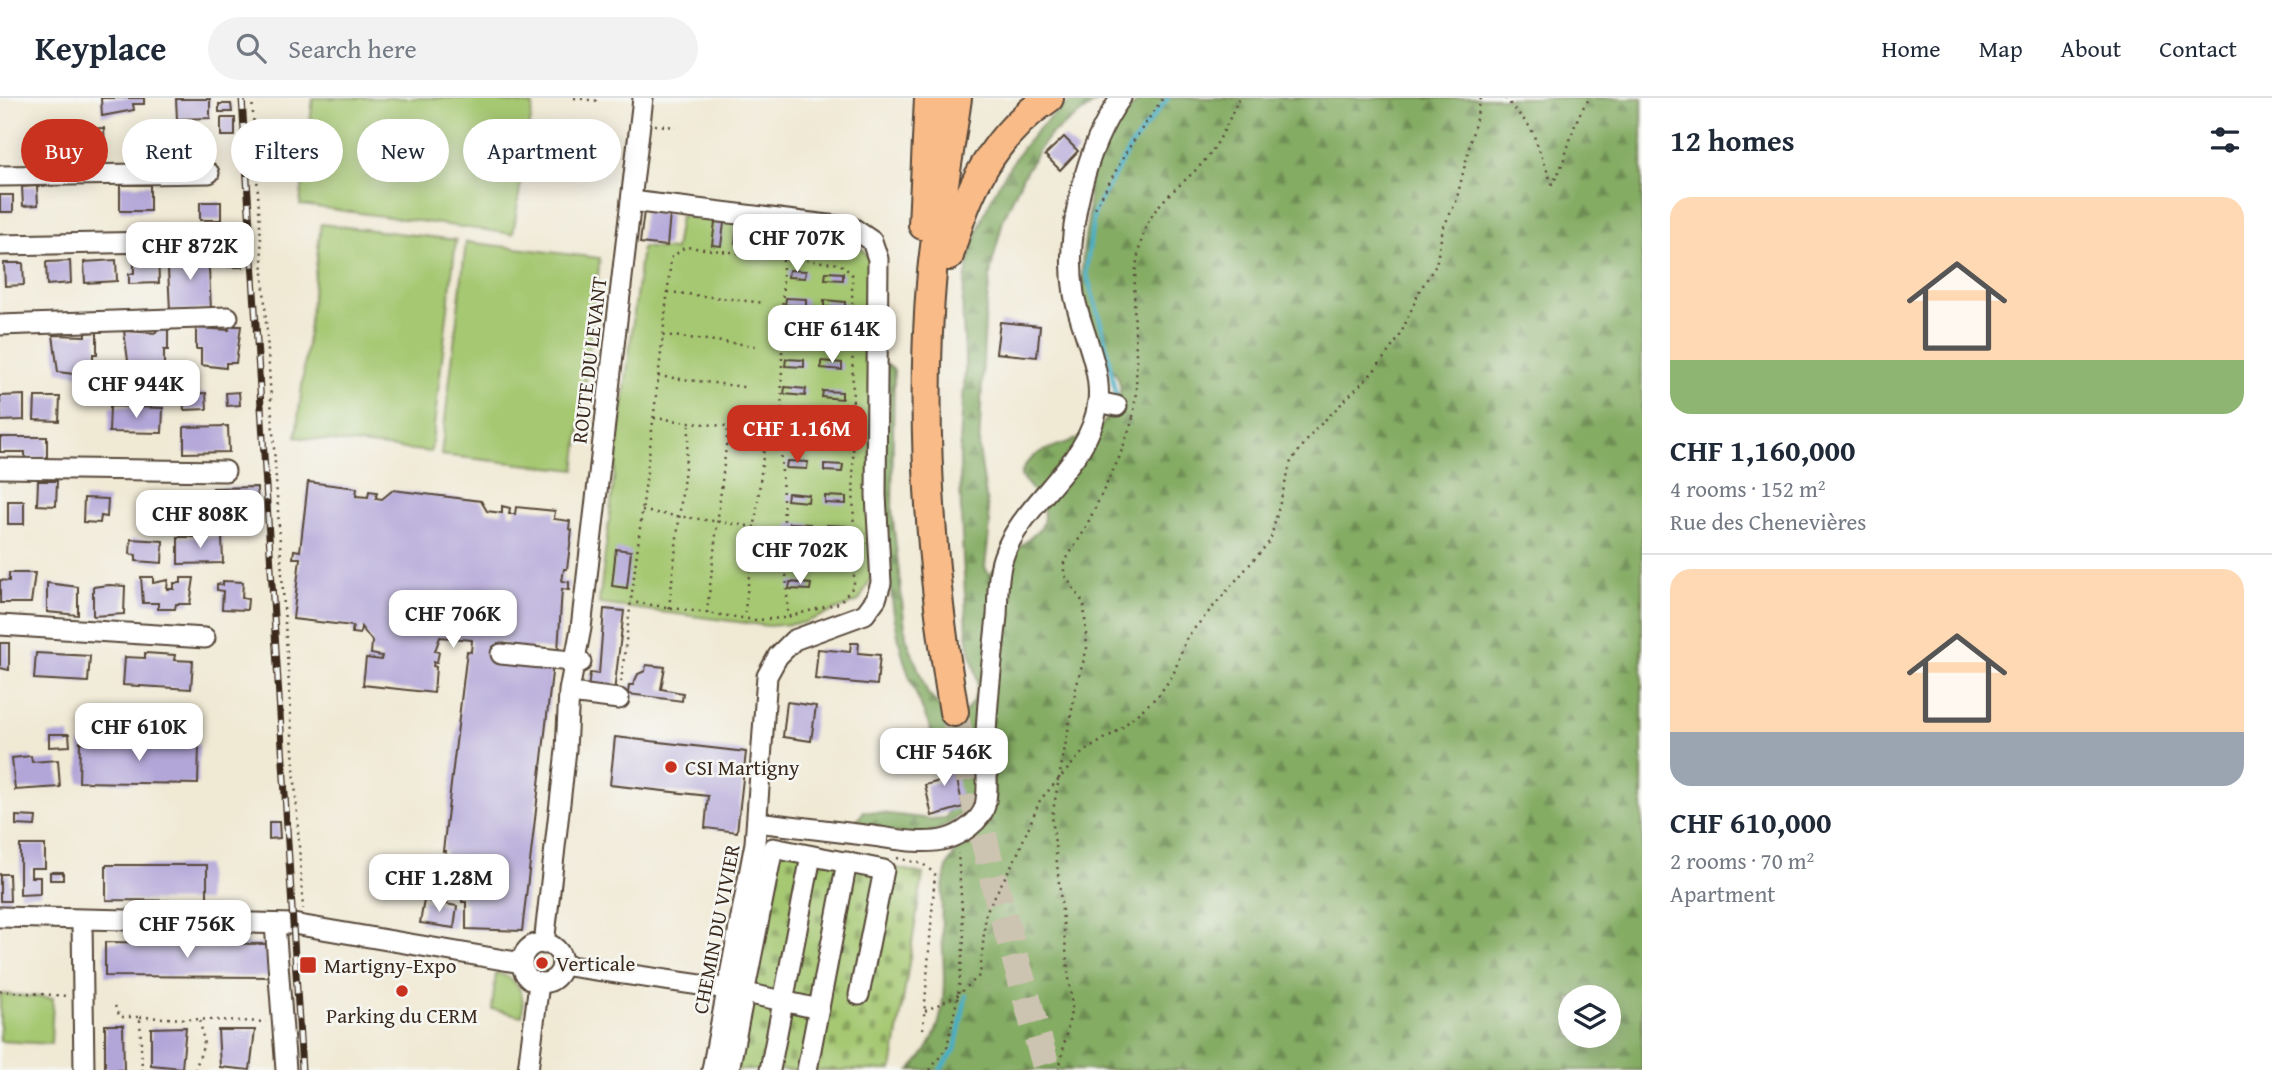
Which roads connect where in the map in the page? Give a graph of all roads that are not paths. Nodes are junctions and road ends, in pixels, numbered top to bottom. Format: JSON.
{"nodes":[{"id":1,"x":643,"y":98,"type":"edge"},
{"id":2,"x":929,"y":98,"type":"edge"},
{"id":3,"x":957,"y":98,"type":"edge"},
{"id":4,"x":964,"y":98,"type":"edge"},
{"id":5,"x":1049,"y":98,"type":"edge"},
{"id":6,"x":1121,"y":98,"type":"edge"},
{"id":7,"x":950,"y":155,"type":"junction"},
{"id":8,"x":122,"y":174,"type":"edge"},
{"id":9,"x":0,"y":176,"type":"edge"},
{"id":10,"x":631,"y":201,"type":"junction"},
{"id":11,"x":208,"y":241,"type":"dead end"},
{"id":12,"x":0,"y":245,"type":"edge"},
{"id":13,"x":228,"y":317,"type":"dead end"},
{"id":14,"x":0,"y":325,"type":"edge"},
{"id":15,"x":928,"y":365,"type":"junction"},
{"id":16,"x":0,"y":468,"type":"edge"},
{"id":17,"x":225,"y":471,"type":"dead end"},
{"id":18,"x":0,"y":625,"type":"edge"},
{"id":19,"x":205,"y":638,"type":"dead end"},
{"id":20,"x":501,"y":654,"type":"dead end"},
{"id":21,"x":577,"y":662,"type":"junction"},
{"id":22,"x":578,"y":694,"type":"junction"},
{"id":23,"x":619,"y":699,"type":"road end"},
{"id":24,"x":954,"y":712,"type":"tunnel mouth"},
{"id":25,"x":566,"y":750,"type":"junction"},
{"id":26,"x":757,"y":822,"type":"junction"},
{"id":27,"x":811,"y":856,"type":"junction"},
{"id":28,"x":847,"y":862,"type":"junction"},
{"id":29,"x":0,"y":917,"type":"edge"},
{"id":30,"x":82,"y":921,"type":"junction"},
{"id":31,"x":275,"y":924,"type":"junction"},
{"id":32,"x":544,"y":944,"type":"junction"},
{"id":33,"x":522,"y":963,"type":"junction"},
{"id":34,"x":562,"y":965,"type":"junction"},
{"id":35,"x":539,"y":983,"type":"junction"},
{"id":36,"x":736,"y":991,"type":"junction"},
{"id":37,"x":859,"y":995,"type":"dead end"},
{"id":38,"x":784,"y":1001,"type":"junction"},
{"id":39,"x":818,"y":1009,"type":"junction"},
{"id":40,"x":84,"y":1070,"type":"edge"},
{"id":41,"x":286,"y":1070,"type":"edge"},
{"id":42,"x":528,"y":1070,"type":"edge"},
{"id":43,"x":712,"y":1070,"type":"edge"},
{"id":44,"x":729,"y":1070,"type":"edge"},
{"id":45,"x":770,"y":1070,"type":"edge"},
{"id":46,"x":807,"y":1070,"type":"edge"}],
"edges":[{"from":1,"to":10,"type":"street","name":"ROUTE DU LEVANT"},
{"from":2,"to":15,"type":"highway"},
{"from":3,"to":7,"type":"highway"},
{"from":4,"to":7,"type":"highway"},
{"from":5,"to":15,"type":"highway"},
{"from":6,"to":26,"type":"street","name":"CHEMIN DU VIVIER"},
{"from":7,"to":15,"type":"highway"},
{"from":8,"to":9,"type":"street"},
{"from":10,"to":21,"type":"street","name":"ROUTE DU LEVANT"},
{"from":10,"to":26,"type":"street"},
{"from":11,"to":12,"type":"street"},
{"from":13,"to":14,"type":"street"},
{"from":15,"to":24,"type":"highway"},
{"from":16,"to":17,"type":"street"},
{"from":18,"to":19,"type":"street"},
{"from":20,"to":21,"type":"street"},
{"from":21,"to":22,"type":"street","name":"ROUTE DU LEVANT"},
{"from":21,"to":25,"type":"street","name":"ROUTE DU LEVANT"},
{"from":22,"to":23,"type":"street"},
{"from":22,"to":25,"type":"street","name":"ROUTE DU LEVANT"},
{"from":25,"to":32,"type":"street","name":"ROUTE DU LEVANT"},
{"from":26,"to":36,"type":"street","name":"CHEMIN DU VIVIER"},
{"from":27,"to":28,"type":"street"},
{"from":27,"to":36,"type":"street"},
{"from":27,"to":38,"type":"street"},
{"from":28,"to":37,"type":"street"},
{"from":28,"to":39,"type":"street"},
{"from":29,"to":30,"type":"street"},
{"from":30,"to":31,"type":"street"},
{"from":30,"to":40,"type":"street"},
{"from":31,"to":33,"type":"street"},
{"from":31,"to":41,"type":"street"},
{"from":32,"to":33,"type":"street"},
{"from":32,"to":34,"type":"street"},
{"from":33,"to":35,"type":"street"},
{"from":34,"to":35,"type":"street"},
{"from":34,"to":36,"type":"street"},
{"from":35,"to":42,"type":"street"},
{"from":36,"to":38,"type":"street"},
{"from":36,"to":43,"type":"street","name":"CHEMIN DU VIVIER"},
{"from":36,"to":44,"type":"street"},
{"from":38,"to":39,"type":"street"},
{"from":38,"to":45,"type":"street"},
{"from":39,"to":46,"type":"street"}]}
